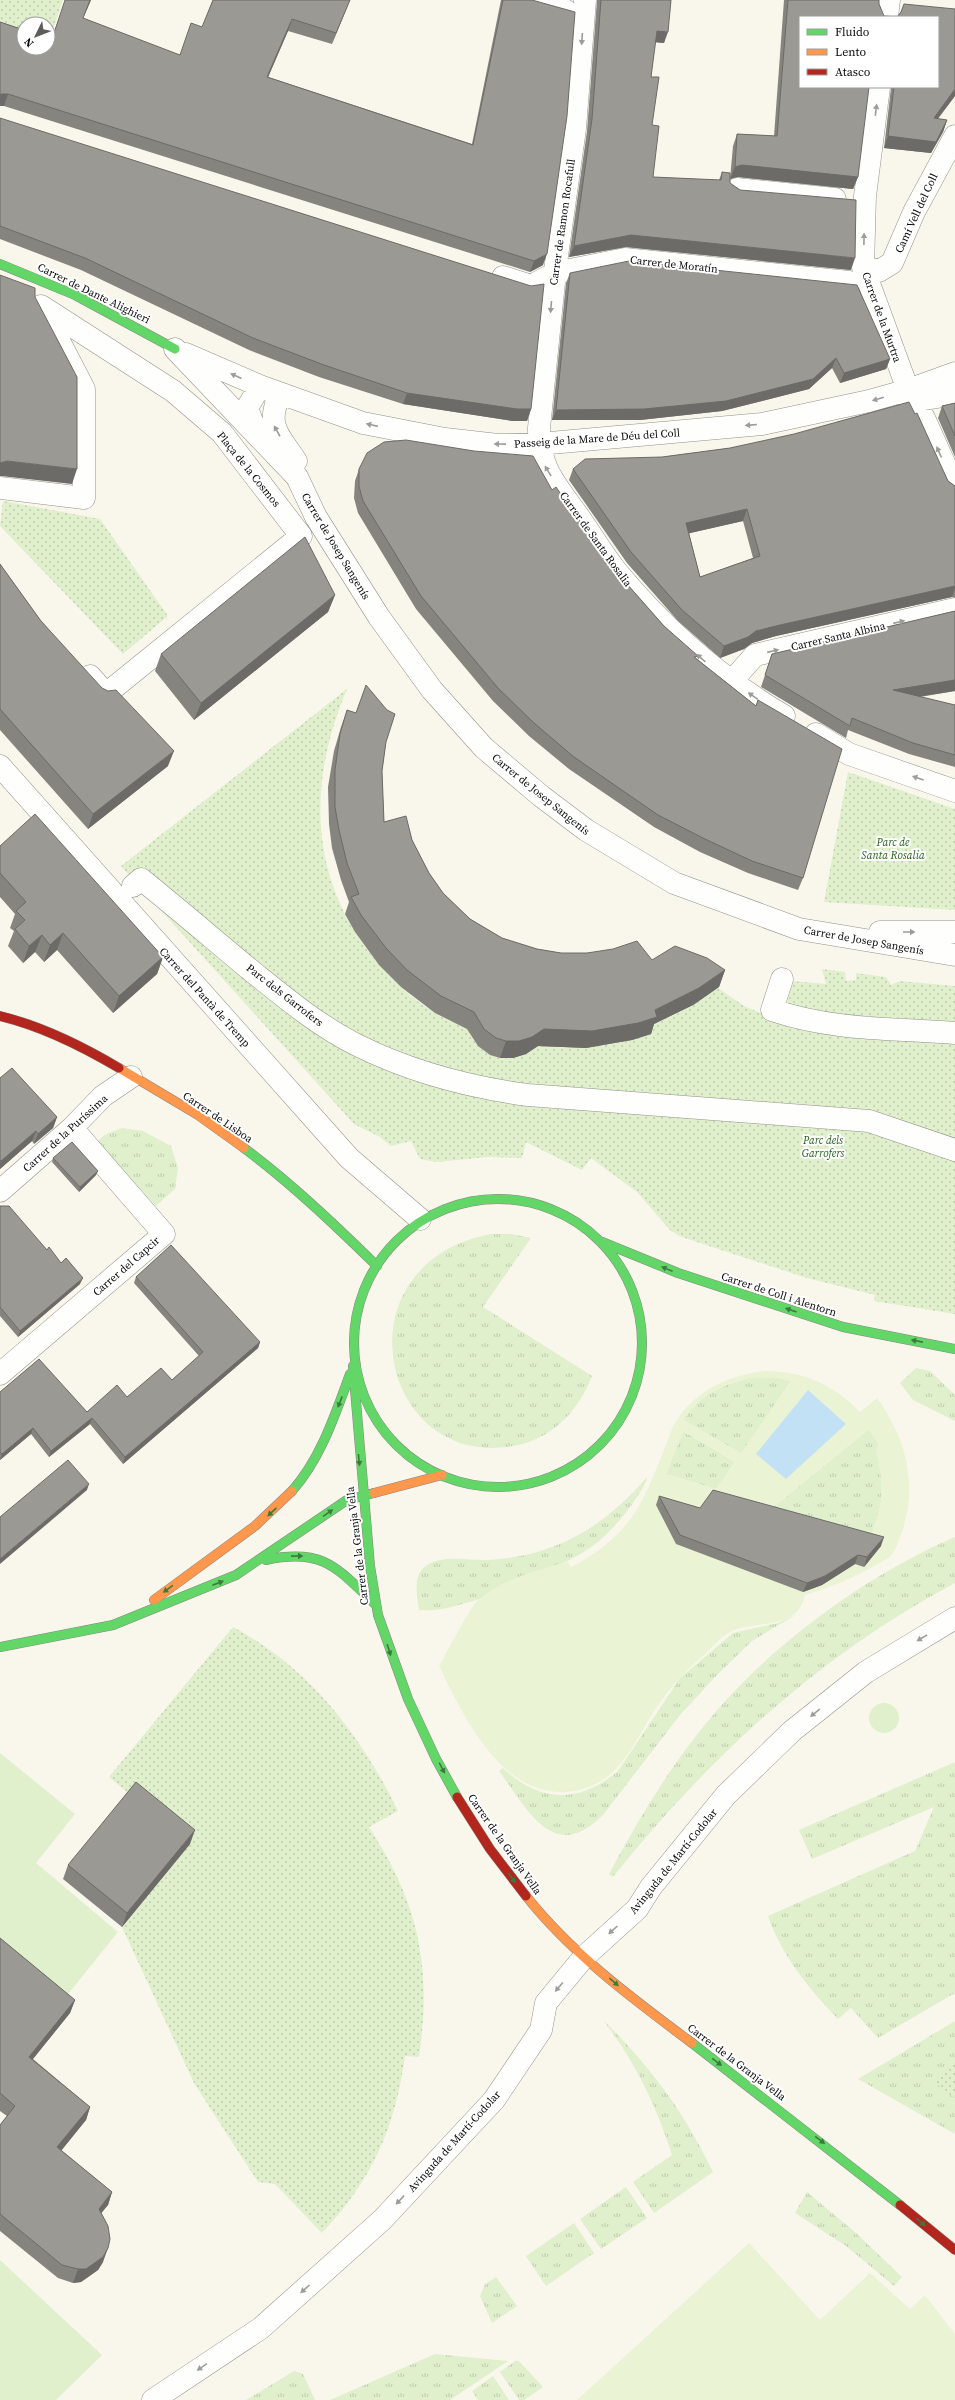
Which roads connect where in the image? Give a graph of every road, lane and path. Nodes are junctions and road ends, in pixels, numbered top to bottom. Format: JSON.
{"nodes":[{"id":1,"x":532,"y":0,"type":"edge"},
{"id":2,"x":889,"y":0,"type":"edge"},
{"id":3,"x":584,"y":8,"type":"edge"},
{"id":4,"x":887,"y":16,"type":"edge"},
{"id":5,"x":879,"y":88,"type":"edge"},
{"id":6,"x":955,"y":136,"type":"edge"},
{"id":7,"x":738,"y":188,"type":"edge"},
{"id":8,"x":848,"y":200,"type":"edge"},
{"id":9,"x":0,"y":264,"type":"edge"},
{"id":10,"x":486,"y":272,"type":"edge"},
{"id":11,"x":555,"y":273,"type":"junction"},
{"id":12,"x":856,"y":275,"type":"junction"},
{"id":13,"x":175,"y":349,"type":"junction"},
{"id":14,"x":955,"y":373,"type":"edge"},
{"id":15,"x":260,"y":386,"type":"junction"},
{"id":16,"x":280,"y":394,"type":"junction"},
{"id":17,"x":955,"y":394,"type":"edge"},
{"id":18,"x":910,"y":395,"type":"junction"},
{"id":19,"x":257,"y":435,"type":"junction"},
{"id":20,"x":539,"y":444,"type":"junction"},
{"id":21,"x":297,"y":477,"type":"junction"},
{"id":22,"x":955,"y":487,"type":"edge"},
{"id":23,"x":0,"y":488,"type":"edge"},
{"id":24,"x":955,"y":609,"type":"edge"},
{"id":25,"x":76,"y":661,"type":"edge"},
{"id":26,"x":732,"y":681,"type":"junction"},
{"id":27,"x":0,"y":766,"type":"edge"},
{"id":28,"x":955,"y":791,"type":"edge"},
{"id":29,"x":133,"y":886,"type":"dead end"},
{"id":30,"x":955,"y":932,"type":"edge"},
{"id":31,"x":814,"y":933,"type":"junction"},
{"id":32,"x":955,"y":955,"type":"edge"},
{"id":33,"x":782,"y":979,"type":"dead end"},
{"id":34,"x":0,"y":1016,"type":"edge"},
{"id":35,"x":955,"y":1033,"type":"edge"},
{"id":36,"x":131,"y":1077,"type":"junction"},
{"id":37,"x":72,"y":1128,"type":"junction"},
{"id":38,"x":955,"y":1150,"type":"edge"},
{"id":39,"x":0,"y":1191,"type":"edge"},
{"id":40,"x":420,"y":1219,"type":"junction"},
{"id":41,"x":602,"y":1242,"type":"junction"},
{"id":42,"x":377,"y":1266,"type":"junction"},
{"id":43,"x":955,"y":1349,"type":"edge"},
{"id":44,"x":353,"y":1366,"type":"junction"},
{"id":45,"x":0,"y":1374,"type":"edge"},
{"id":46,"x":442,"y":1475,"type":"junction"},
{"id":47,"x":363,"y":1496,"type":"junction"},
{"id":48,"x":258,"y":1561,"type":"junction"},
{"id":49,"x":375,"y":1604,"type":"junction"},
{"id":50,"x":130,"y":1617,"type":"junction"},
{"id":51,"x":955,"y":1618,"type":"edge"},
{"id":52,"x":0,"y":1647,"type":"edge"},
{"id":53,"x":584,"y":1957,"type":"junction"},
{"id":54,"x":955,"y":2250,"type":"edge"},
{"id":55,"x":153,"y":2400,"type":"edge"}],
"edges":[{"from":1,"to":3,"type":"street"},
{"from":2,"to":4,"type":"street"},
{"from":3,"to":11,"type":"street","name":"Carrer de Ramon Rocafull","one_way":true},
{"from":12,"to":5,"type":"street","name":"Carrer de la Murtra","one_way":true},
{"from":6,"to":12,"type":"street","name":"Camí Vell del Coll"},
{"from":7,"to":8,"type":"street"},
{"from":9,"to":13,"type":"street","name":"Carrer de Dante Alighieri"},
{"from":10,"to":11,"type":"street","name":"Carrer de Moratín"},
{"from":11,"to":12,"type":"street","name":"Carrer de Moratín"},
{"from":11,"to":20,"type":"street","name":"Carrer de Ramon Rocafull","one_way":true},
{"from":12,"to":18,"type":"street","name":"Carrer de la Murtra"},
{"from":15,"to":13,"type":"street","name":"Passeig de la Mare de Déu del Coll","one_way":true},
{"from":13,"to":19,"type":"street","name":"Carrer de Josep Sangenís"},
{"from":14,"to":18,"type":"street","name":"Passeig de la Mare de Déu del Coll"},
{"from":15,"to":16,"type":"street","name":"Passeig de la Mare de Déu del Coll"},
{"from":15,"to":19,"type":"street","name":"Carrer de Josep Sangenís"},
{"from":20,"to":16,"type":"street","name":"Passeig de la Mare de Déu del Coll","one_way":true},
{"from":21,"to":16,"type":"street","name":"Carrer de Josep Sangenís","one_way":true},
{"from":17,"to":18,"type":"street","name":"Passeig de la Mare de Déu del Coll"},
{"from":18,"to":20,"type":"street","name":"Passeig de la Mare de Déu del Coll","one_way":true},
{"from":22,"to":18,"type":"street","name":"Carrer de la Murtra","one_way":true},
{"from":19,"to":21,"type":"street","name":"Carrer de Josep Sangenís"},
{"from":26,"to":20,"type":"street","name":"Carrer de Santa Rosalia","one_way":true},
{"from":21,"to":31,"type":"street","name":"Carrer de Josep Sangenís"},
{"from":23,"to":25,"type":"street","name":"Plaça de la Cosmos"},
{"from":26,"to":24,"type":"street","name":"Carrer Santa Albina","one_way":true},
{"from":28,"to":26,"type":"street","name":"Carrer de Santa Rosalia","one_way":true},
{"from":27,"to":40,"type":"street","name":"Carrer del Pantà de Tremp"},
{"from":29,"to":38,"type":"street","name":"Parc dels Garrofers"},
{"from":31,"to":30,"type":"street","one_way":true},
{"from":31,"to":32,"type":"street","name":"Carrer de Josep Sangenís"},
{"from":33,"to":35,"type":"street"},
{"from":34,"to":36,"type":"street","name":"Carrer de Lisboa"},
{"from":36,"to":37,"type":"street","name":"Carrer de la Puríssima"},
{"from":36,"to":42,"type":"street","name":"Carrer de Lisboa"},
{"from":37,"to":39,"type":"street","name":"Carrer de la Puríssima"},
{"from":37,"to":45,"type":"street","name":"Carrer del Capcir"},
{"from":40,"to":41,"type":"street"},
{"from":40,"to":42,"type":"street"},
{"from":43,"to":41,"type":"street","name":"Carrer de Coll i Alentorn","one_way":true},
{"from":41,"to":46,"type":"street"},
{"from":42,"to":44,"type":"street"},
{"from":44,"to":46,"type":"street"},
{"from":44,"to":47,"type":"street","name":"Carrer de la Granja Vella","one_way":true},
{"from":44,"to":50,"type":"street","one_way":true},
{"from":46,"to":47,"type":"street"},
{"from":48,"to":47,"type":"street","one_way":true},
{"from":47,"to":49,"type":"street","name":"Carrer de la Granja Vella"},
{"from":48,"to":49,"type":"street","one_way":true},
{"from":50,"to":48,"type":"street","one_way":true},
{"from":49,"to":53,"type":"street","name":"Carrer de la Granja Vella","one_way":true},
{"from":50,"to":52,"type":"street"},
{"from":51,"to":53,"type":"street","name":"Avinguda de Martí-Codolar","one_way":true},
{"from":53,"to":54,"type":"street","name":"Carrer de la Granja Vella","one_way":true},
{"from":53,"to":55,"type":"street","name":"Avinguda de Martí-Codolar","one_way":true}]}
